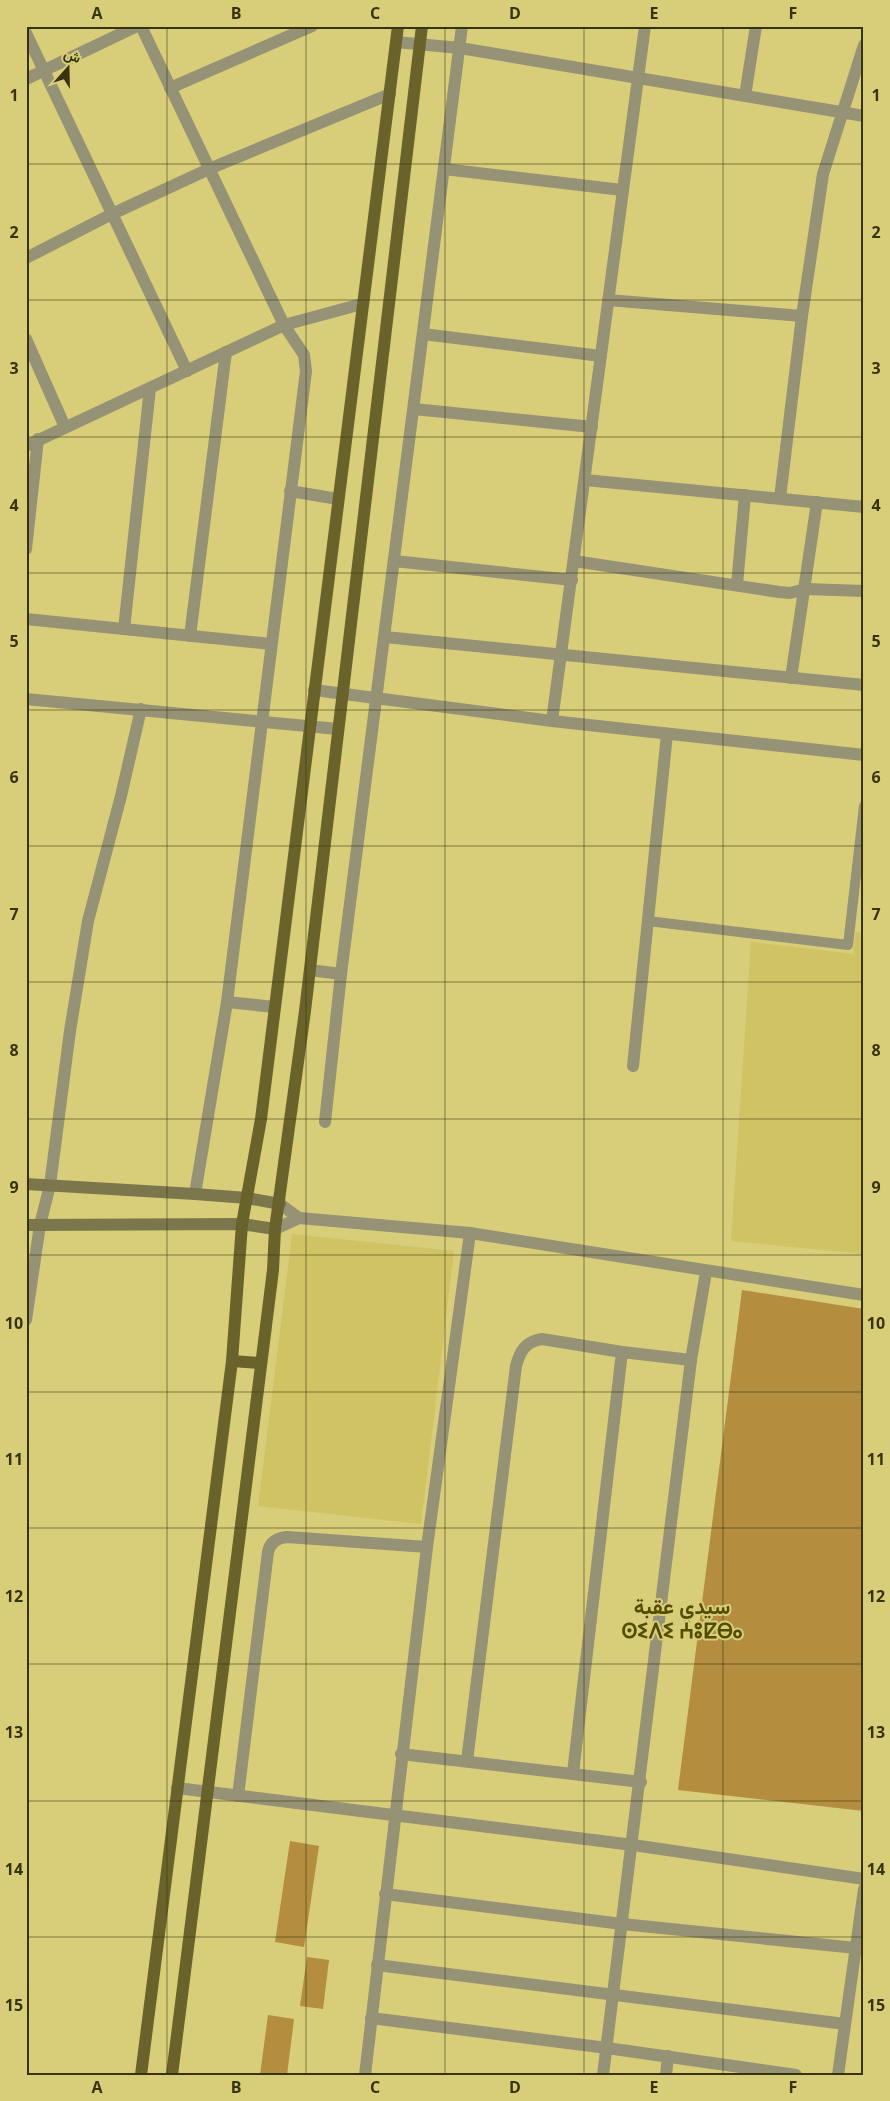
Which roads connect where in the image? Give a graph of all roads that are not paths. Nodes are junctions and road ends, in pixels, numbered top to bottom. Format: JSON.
{"nodes":[{"id":1,"x":137,"y":26,"type":"edge"},
{"id":2,"x":141,"y":26,"type":"edge"},
{"id":3,"x":312,"y":26,"type":"edge"},
{"id":4,"x":398,"y":26,"type":"edge"},
{"id":5,"x":422,"y":26,"type":"edge"},
{"id":6,"x":462,"y":26,"type":"edge"},
{"id":7,"x":645,"y":26,"type":"edge"},
{"id":8,"x":756,"y":26,"type":"edge"},
{"id":9,"x":26,"y":33,"type":"edge"},
{"id":10,"x":396,"y":42,"type":"junction"},
{"id":11,"x":420,"y":43,"type":"junction"},
{"id":12,"x":864,"y":45,"type":"edge"},
{"id":13,"x":460,"y":48,"type":"junction"},
{"id":14,"x":44,"y":71,"type":"junction"},
{"id":15,"x":638,"y":76,"type":"junction"},
{"id":16,"x":26,"y":79,"type":"edge"},
{"id":17,"x":170,"y":88,"type":"junction"},
{"id":18,"x":390,"y":94,"type":"junction"},
{"id":19,"x":745,"y":96,"type":"junction"},
{"id":20,"x":842,"y":113,"type":"junction"},
{"id":21,"x":864,"y":116,"type":"edge"},
{"id":22,"x":209,"y":169,"type":"junction"},
{"id":23,"x":444,"y":169,"type":"junction"},
{"id":24,"x":622,"y":190,"type":"junction"},
{"id":25,"x":112,"y":214,"type":"junction"},
{"id":26,"x":26,"y":258,"type":"edge"},
{"id":27,"x":608,"y":300,"type":"junction"},
{"id":28,"x":362,"y":304,"type":"junction"},
{"id":29,"x":802,"y":316,"type":"junction"},
{"id":30,"x":284,"y":325,"type":"junction"},
{"id":31,"x":423,"y":334,"type":"junction"},
{"id":32,"x":26,"y":339,"type":"edge"},
{"id":33,"x":226,"y":352,"type":"junction"},
{"id":34,"x":600,"y":356,"type":"junction"},
{"id":35,"x":186,"y":371,"type":"junction"},
{"id":36,"x":150,"y":388,"type":"junction"},
{"id":37,"x":414,"y":409,"type":"junction"},
{"id":38,"x":65,"y":427,"type":"junction"},
{"id":39,"x":592,"y":427,"type":"junction"},
{"id":40,"x":38,"y":439,"type":"junction"},
{"id":41,"x":26,"y":446,"type":"edge"},
{"id":42,"x":585,"y":480,"type":"junction"},
{"id":43,"x":290,"y":491,"type":"junction"},
{"id":44,"x":745,"y":495,"type":"junction"},
{"id":45,"x":780,"y":498,"type":"junction"},
{"id":46,"x":338,"y":499,"type":"junction"},
{"id":47,"x":817,"y":502,"type":"junction"},
{"id":48,"x":864,"y":506,"type":"edge"},
{"id":49,"x":26,"y":549,"type":"edge"},
{"id":50,"x":394,"y":561,"type":"junction"},
{"id":51,"x":574,"y":561,"type":"junction"},
{"id":52,"x":572,"y":580,"type":"junction"},
{"id":53,"x":737,"y":585,"type":"junction"},
{"id":54,"x":806,"y":589,"type":"junction"},
{"id":55,"x":864,"y":590,"type":"edge"},
{"id":56,"x":26,"y":619,"type":"edge"},
{"id":57,"x":124,"y":628,"type":"junction"},
{"id":58,"x":190,"y":636,"type":"junction"},
{"id":59,"x":385,"y":637,"type":"junction"},
{"id":60,"x":271,"y":644,"type":"junction"},
{"id":61,"x":562,"y":656,"type":"junction"},
{"id":62,"x":791,"y":678,"type":"junction"},
{"id":63,"x":864,"y":685,"type":"edge"},
{"id":64,"x":314,"y":690,"type":"junction"},
{"id":65,"x":342,"y":693,"type":"junction"},
{"id":66,"x":377,"y":698,"type":"junction"},
{"id":67,"x":26,"y":699,"type":"edge"},
{"id":68,"x":141,"y":708,"type":"junction"},
{"id":69,"x":552,"y":721,"type":"junction"},
{"id":70,"x":261,"y":722,"type":"junction"},
{"id":71,"x":311,"y":726,"type":"junction"},
{"id":72,"x":338,"y":729,"type":"junction"},
{"id":73,"x":666,"y":734,"type":"junction"},
{"id":74,"x":864,"y":755,"type":"edge"},
{"id":75,"x":864,"y":806,"type":"edge"},
{"id":76,"x":648,"y":921,"type":"junction"},
{"id":77,"x":310,"y":970,"type":"junction"},
{"id":78,"x":341,"y":974,"type":"junction"},
{"id":79,"x":226,"y":1002,"type":"junction"},
{"id":80,"x":274,"y":1007,"type":"junction"},
{"id":81,"x":633,"y":1066,"type":"dead end"},
{"id":82,"x":325,"y":1122,"type":"dead end"},
{"id":83,"x":26,"y":1184,"type":"edge"},
{"id":84,"x":50,"y":1185,"type":"junction"},
{"id":85,"x":194,"y":1194,"type":"junction"},
{"id":86,"x":247,"y":1198,"type":"junction"},
{"id":87,"x":280,"y":1204,"type":"junction"},
{"id":88,"x":299,"y":1218,"type":"junction"},
{"id":89,"x":242,"y":1224,"type":"junction"},
{"id":90,"x":26,"y":1225,"type":"edge"},
{"id":91,"x":40,"y":1225,"type":"junction"},
{"id":92,"x":275,"y":1229,"type":"junction"},
{"id":93,"x":470,"y":1234,"type":"junction"},
{"id":94,"x":706,"y":1272,"type":"junction"},
{"id":95,"x":864,"y":1295,"type":"edge"},
{"id":96,"x":26,"y":1320,"type":"edge"},
{"id":97,"x":622,"y":1352,"type":"junction"},
{"id":98,"x":691,"y":1360,"type":"junction"},
{"id":99,"x":232,"y":1361,"type":"junction"},
{"id":100,"x":261,"y":1364,"type":"junction"},
{"id":101,"x":427,"y":1547,"type":"junction"},
{"id":102,"x":401,"y":1754,"type":"junction"},
{"id":103,"x":467,"y":1762,"type":"junction"},
{"id":104,"x":573,"y":1773,"type":"junction"},
{"id":105,"x":640,"y":1782,"type":"junction"},
{"id":106,"x":177,"y":1788,"type":"junction"},
{"id":107,"x":207,"y":1792,"type":"junction"},
{"id":108,"x":238,"y":1796,"type":"junction"},
{"id":109,"x":394,"y":1816,"type":"junction"},
{"id":110,"x":633,"y":1845,"type":"junction"},
{"id":111,"x":864,"y":1879,"type":"edge"},
{"id":112,"x":864,"y":1889,"type":"edge"},
{"id":113,"x":385,"y":1894,"type":"junction"},
{"id":114,"x":622,"y":1924,"type":"junction"},
{"id":115,"x":856,"y":1948,"type":"junction"},
{"id":116,"x":377,"y":1965,"type":"junction"},
{"id":117,"x":613,"y":1995,"type":"junction"},
{"id":118,"x":371,"y":2018,"type":"junction"},
{"id":119,"x":845,"y":2024,"type":"junction"},
{"id":120,"x":607,"y":2048,"type":"junction"},
{"id":121,"x":668,"y":2056,"type":"junction"},
{"id":122,"x":781,"y":2074,"type":"edge"},
{"id":123,"x":142,"y":2075,"type":"edge"},
{"id":124,"x":172,"y":2075,"type":"edge"},
{"id":125,"x":365,"y":2075,"type":"edge"},
{"id":126,"x":603,"y":2075,"type":"edge"},
{"id":127,"x":666,"y":2075,"type":"edge"},
{"id":128,"x":796,"y":2075,"type":"edge"},
{"id":129,"x":838,"y":2075,"type":"edge"}],
"edges":[{"from":1,"to":14,"type":"street"},
{"from":2,"to":17,"type":"street"},
{"from":3,"to":17,"type":"street"},
{"from":4,"to":10,"type":"main road"},
{"from":5,"to":11,"type":"main road"},
{"from":6,"to":13,"type":"street"},
{"from":7,"to":15,"type":"street"},
{"from":8,"to":19,"type":"street"},
{"from":9,"to":14,"type":"street"},
{"from":10,"to":11,"type":"street"},
{"from":10,"to":18,"type":"main road"},
{"from":11,"to":13,"type":"street"},
{"from":11,"to":65,"type":"main road"},
{"from":12,"to":20,"type":"street"},
{"from":13,"to":15,"type":"street"},
{"from":13,"to":23,"type":"street"},
{"from":14,"to":16,"type":"street"},
{"from":14,"to":25,"type":"street"},
{"from":15,"to":19,"type":"street"},
{"from":15,"to":24,"type":"street"},
{"from":17,"to":22,"type":"street"},
{"from":18,"to":22,"type":"street"},
{"from":18,"to":28,"type":"main road"},
{"from":19,"to":20,"type":"street"},
{"from":20,"to":21,"type":"street"},
{"from":20,"to":29,"type":"street"},
{"from":22,"to":25,"type":"street"},
{"from":22,"to":30,"type":"street"},
{"from":23,"to":24,"type":"street"},
{"from":23,"to":31,"type":"street"},
{"from":24,"to":27,"type":"street"},
{"from":25,"to":26,"type":"street"},
{"from":25,"to":35,"type":"street"},
{"from":27,"to":29,"type":"street"},
{"from":27,"to":34,"type":"street"},
{"from":28,"to":30,"type":"street"},
{"from":28,"to":46,"type":"main road"},
{"from":29,"to":45,"type":"street"},
{"from":30,"to":33,"type":"street"},
{"from":30,"to":43,"type":"street"},
{"from":31,"to":34,"type":"street"},
{"from":31,"to":37,"type":"street"},
{"from":32,"to":38,"type":"street"},
{"from":33,"to":35,"type":"street"},
{"from":33,"to":58,"type":"street"},
{"from":34,"to":39,"type":"street"},
{"from":35,"to":36,"type":"street"},
{"from":36,"to":38,"type":"street"},
{"from":36,"to":57,"type":"street"},
{"from":37,"to":39,"type":"street"},
{"from":37,"to":50,"type":"street"},
{"from":38,"to":40,"type":"street"},
{"from":39,"to":42,"type":"street"},
{"from":40,"to":41,"type":"street"},
{"from":40,"to":49,"type":"street"},
{"from":42,"to":44,"type":"street"},
{"from":42,"to":51,"type":"street"},
{"from":43,"to":46,"type":"street"},
{"from":43,"to":60,"type":"street"},
{"from":44,"to":45,"type":"street"},
{"from":44,"to":53,"type":"street"},
{"from":45,"to":47,"type":"street"},
{"from":46,"to":64,"type":"main road"},
{"from":47,"to":48,"type":"street"},
{"from":47,"to":54,"type":"street"},
{"from":50,"to":52,"type":"street"},
{"from":50,"to":59,"type":"street"},
{"from":51,"to":52,"type":"street"},
{"from":51,"to":53,"type":"street"},
{"from":52,"to":61,"type":"street"},
{"from":53,"to":54,"type":"street"},
{"from":54,"to":55,"type":"street"},
{"from":54,"to":62,"type":"street"},
{"from":56,"to":57,"type":"street"},
{"from":57,"to":58,"type":"street"},
{"from":58,"to":60,"type":"street"},
{"from":59,"to":61,"type":"street"},
{"from":59,"to":66,"type":"street"},
{"from":60,"to":70,"type":"street"},
{"from":61,"to":62,"type":"street"},
{"from":61,"to":69,"type":"street"},
{"from":62,"to":63,"type":"street"},
{"from":64,"to":65,"type":"street"},
{"from":64,"to":71,"type":"main road"},
{"from":65,"to":66,"type":"street"},
{"from":65,"to":72,"type":"main road"},
{"from":66,"to":69,"type":"street"},
{"from":66,"to":78,"type":"street"},
{"from":67,"to":68,"type":"street"},
{"from":68,"to":70,"type":"street"},
{"from":68,"to":84,"type":"street"},
{"from":69,"to":73,"type":"street"},
{"from":70,"to":71,"type":"street"},
{"from":70,"to":79,"type":"street"},
{"from":71,"to":72,"type":"street"},
{"from":71,"to":80,"type":"main road"},
{"from":72,"to":77,"type":"main road"},
{"from":73,"to":74,"type":"street"},
{"from":73,"to":76,"type":"street"},
{"from":75,"to":76,"type":"lane"},
{"from":76,"to":81,"type":"street"},
{"from":77,"to":78,"type":"street"},
{"from":77,"to":87,"type":"main road"},
{"from":78,"to":82,"type":"street"},
{"from":79,"to":80,"type":"street"},
{"from":79,"to":85,"type":"street"},
{"from":80,"to":86,"type":"main road"},
{"from":83,"to":84,"type":"main road"},
{"from":84,"to":85,"type":"main road"},
{"from":84,"to":91,"type":"street"},
{"from":85,"to":86,"type":"main road"},
{"from":86,"to":87,"type":"main road"},
{"from":86,"to":89,"type":"main road"},
{"from":87,"to":88,"type":"street"},
{"from":87,"to":92,"type":"main road"},
{"from":88,"to":92,"type":"street"},
{"from":88,"to":93,"type":"street"},
{"from":89,"to":91,"type":"main road"},
{"from":89,"to":92,"type":"main road"},
{"from":89,"to":99,"type":"main road"},
{"from":90,"to":91,"type":"main road"},
{"from":91,"to":96,"type":"street"},
{"from":92,"to":100,"type":"main road"},
{"from":93,"to":94,"type":"street"},
{"from":93,"to":101,"type":"street"},
{"from":94,"to":95,"type":"street"},
{"from":94,"to":98,"type":"street"},
{"from":97,"to":98,"type":"street"},
{"from":97,"to":103,"type":"street"},
{"from":97,"to":104,"type":"street"},
{"from":98,"to":105,"type":"street"},
{"from":99,"to":100,"type":"main road"},
{"from":99,"to":106,"type":"main road"},
{"from":100,"to":107,"type":"main road"},
{"from":101,"to":102,"type":"street"},
{"from":101,"to":108,"type":"street"},
{"from":102,"to":103,"type":"street"},
{"from":102,"to":109,"type":"street"},
{"from":103,"to":104,"type":"street"},
{"from":104,"to":105,"type":"street"},
{"from":105,"to":110,"type":"street"},
{"from":106,"to":107,"type":"street"},
{"from":106,"to":123,"type":"main road"},
{"from":107,"to":108,"type":"street"},
{"from":107,"to":124,"type":"main road"},
{"from":108,"to":109,"type":"street"},
{"from":109,"to":110,"type":"street"},
{"from":109,"to":113,"type":"street"},
{"from":110,"to":111,"type":"street"},
{"from":110,"to":114,"type":"street"},
{"from":112,"to":115,"type":"street"},
{"from":113,"to":114,"type":"street"},
{"from":113,"to":116,"type":"street"},
{"from":114,"to":115,"type":"street"},
{"from":114,"to":117,"type":"street"},
{"from":115,"to":119,"type":"street"},
{"from":116,"to":117,"type":"street"},
{"from":116,"to":118,"type":"street"},
{"from":117,"to":119,"type":"street"},
{"from":117,"to":120,"type":"street"},
{"from":118,"to":120,"type":"street"},
{"from":118,"to":125,"type":"street"},
{"from":119,"to":129,"type":"street"},
{"from":120,"to":121,"type":"street"},
{"from":120,"to":126,"type":"street"},
{"from":121,"to":122,"type":"street"},
{"from":121,"to":127,"type":"street"},
{"from":122,"to":128,"type":"street"}]}
